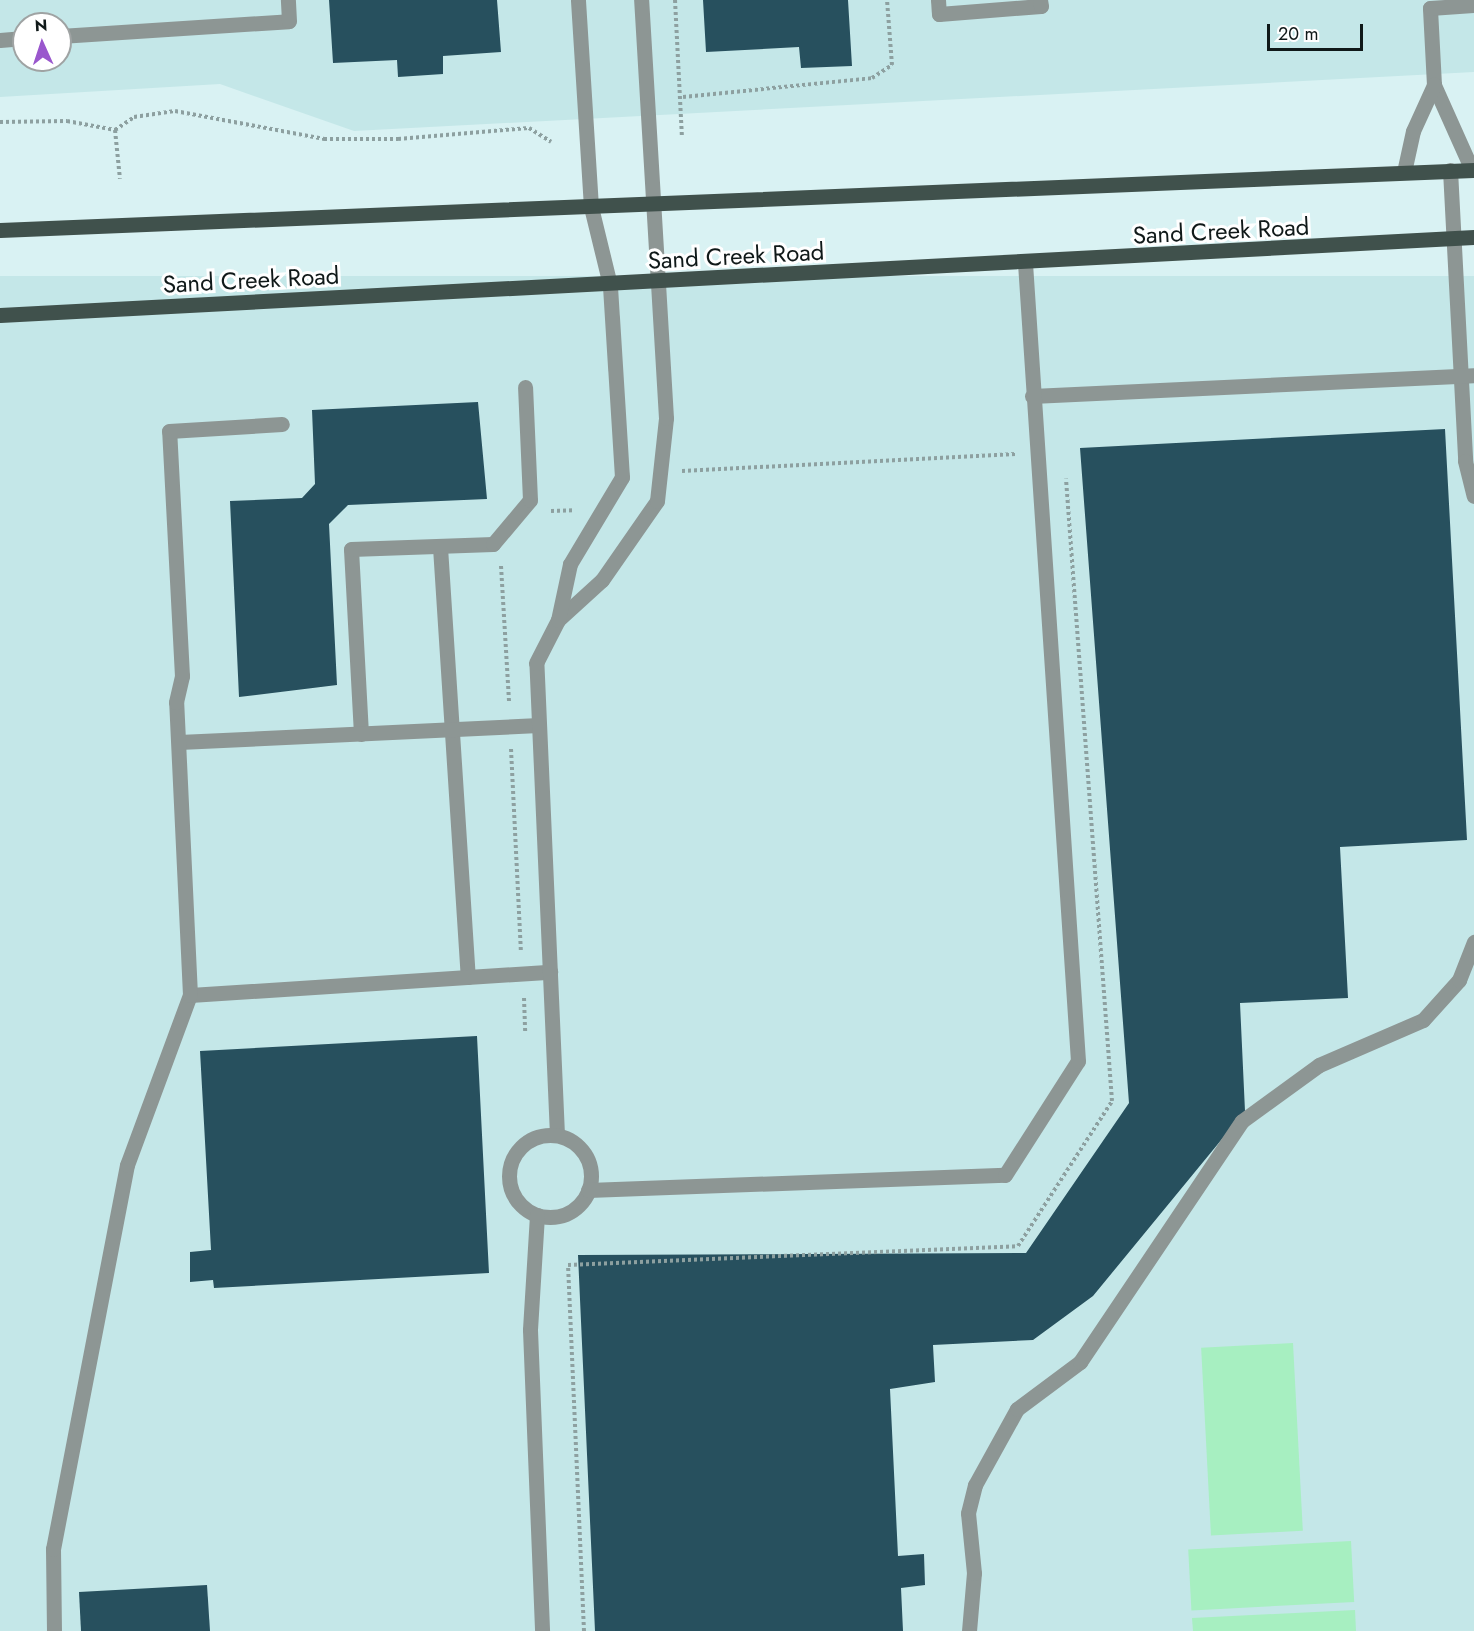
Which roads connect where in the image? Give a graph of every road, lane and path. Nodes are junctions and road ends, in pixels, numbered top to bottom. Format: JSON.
{"nodes":[{"id":1,"x":288,"y":0,"type":"edge"},
{"id":2,"x":578,"y":0,"type":"edge"},
{"id":3,"x":641,"y":0,"type":"edge"},
{"id":4,"x":675,"y":0,"type":"edge"},
{"id":5,"x":887,"y":0,"type":"edge"},
{"id":6,"x":938,"y":0,"type":"edge"},
{"id":7,"x":1040,"y":0,"type":"edge"},
{"id":8,"x":1430,"y":4,"type":"edge"},
{"id":9,"x":1474,"y":5,"type":"edge"},
{"id":10,"x":72,"y":35,"type":"edge"},
{"id":11,"x":1434,"y":85,"type":"junction"},
{"id":12,"x":683,"y":97,"type":"junction"},
{"id":13,"x":0,"y":122,"type":"edge"},
{"id":14,"x":115,"y":130,"type":"junction"},
{"id":15,"x":682,"y":136,"type":"dead end"},
{"id":16,"x":551,"y":142,"type":"dead end"},
{"id":17,"x":1450,"y":170,"type":"junction"},
{"id":18,"x":1473,"y":170,"type":"edge"},
{"id":19,"x":1404,"y":172,"type":"junction"},
{"id":20,"x":120,"y":179,"type":"dead end"},
{"id":21,"x":653,"y":205,"type":"junction"},
{"id":22,"x":591,"y":207,"type":"junction"},
{"id":23,"x":0,"y":230,"type":"edge"},
{"id":24,"x":1474,"y":237,"type":"edge"},
{"id":25,"x":1454,"y":238,"type":"junction"},
{"id":26,"x":1025,"y":264,"type":"junction"},
{"id":27,"x":656,"y":283,"type":"junction"},
{"id":28,"x":610,"y":285,"type":"junction"},
{"id":29,"x":0,"y":315,"type":"edge"},
{"id":30,"x":1468,"y":376,"type":"edge"},
{"id":31,"x":525,"y":387,"type":"dead end"},
{"id":32,"x":1032,"y":396,"type":"junction"},
{"id":33,"x":282,"y":424,"type":"dead end"},
{"id":34,"x":1036,"y":453,"type":"junction"},
{"id":35,"x":678,"y":471,"type":"dead end"},
{"id":36,"x":1066,"y":475,"type":"dead end"},
{"id":37,"x":1474,"y":496,"type":"edge"},
{"id":38,"x":440,"y":547,"type":"junction"},
{"id":39,"x":558,"y":620,"type":"junction"},
{"id":40,"x":539,"y":725,"type":"junction"},
{"id":41,"x":456,"y":729,"type":"junction"},
{"id":42,"x":362,"y":734,"type":"junction"},
{"id":43,"x":178,"y":742,"type":"junction"},
{"id":44,"x":1474,"y":942,"type":"edge"},
{"id":45,"x":550,"y":972,"type":"junction"},
{"id":46,"x":468,"y":977,"type":"junction"},
{"id":47,"x":190,"y":995,"type":"junction"},
{"id":48,"x":557,"y":1135,"type":"junction"},
{"id":49,"x":588,"y":1190,"type":"junction"},
{"id":50,"x":537,"y":1215,"type":"junction"},
{"id":51,"x":54,"y":1631,"type":"edge"},
{"id":52,"x":542,"y":1631,"type":"edge"},
{"id":53,"x":584,"y":1631,"type":"edge"},
{"id":54,"x":969,"y":1631,"type":"edge"}],
"edges":[{"from":1,"to":10,"type":"lane"},
{"from":2,"to":22,"type":"lane"},
{"from":3,"to":21,"type":"lane"},
{"from":4,"to":12,"type":"path"},
{"from":5,"to":12,"type":"path"},
{"from":6,"to":7,"type":"lane"},
{"from":8,"to":9,"type":"lane"},
{"from":8,"to":11,"type":"lane"},
{"from":11,"to":18,"type":"lane"},
{"from":11,"to":19,"type":"lane"},
{"from":12,"to":15,"type":"path"},
{"from":13,"to":14,"type":"path"},
{"from":14,"to":16,"type":"path"},
{"from":14,"to":20,"type":"path"},
{"from":17,"to":18,"type":"main road"},
{"from":17,"to":19,"type":"main road"},
{"from":17,"to":25,"type":"lane"},
{"from":19,"to":21,"type":"main road"},
{"from":21,"to":22,"type":"main road"},
{"from":21,"to":27,"type":"lane"},
{"from":22,"to":23,"type":"main road"},
{"from":22,"to":28,"type":"lane"},
{"from":24,"to":25,"type":"main road","name":"Sand Creek Road"},
{"from":25,"to":26,"type":"main road","name":"Sand Creek Road"},
{"from":25,"to":30,"type":"lane"},
{"from":26,"to":27,"type":"main road","name":"Sand Creek Road"},
{"from":26,"to":32,"type":"lane"},
{"from":27,"to":28,"type":"main road","name":"Sand Creek Road"},
{"from":27,"to":39,"type":"lane"},
{"from":28,"to":29,"type":"main road","name":"Sand Creek Road"},
{"from":28,"to":39,"type":"lane"},
{"from":30,"to":32,"type":"lane"},
{"from":30,"to":37,"type":"lane"},
{"from":31,"to":38,"type":"lane"},
{"from":32,"to":34,"type":"lane"},
{"from":33,"to":43,"type":"lane"},
{"from":34,"to":35,"type":"path"},
{"from":34,"to":49,"type":"lane"},
{"from":36,"to":53,"type":"path"},
{"from":38,"to":41,"type":"lane"},
{"from":38,"to":42,"type":"lane"},
{"from":39,"to":40,"type":"lane"},
{"from":40,"to":41,"type":"lane"},
{"from":40,"to":45,"type":"lane"},
{"from":41,"to":42,"type":"lane"},
{"from":41,"to":46,"type":"lane"},
{"from":42,"to":43,"type":"lane"},
{"from":43,"to":47,"type":"lane"},
{"from":44,"to":54,"type":"lane"},
{"from":45,"to":46,"type":"lane"},
{"from":45,"to":48,"type":"lane"},
{"from":46,"to":47,"type":"lane"},
{"from":47,"to":51,"type":"lane"},
{"from":48,"to":49,"type":"lane"},
{"from":48,"to":50,"type":"lane"},
{"from":49,"to":50,"type":"lane"},
{"from":50,"to":52,"type":"lane"}]}
